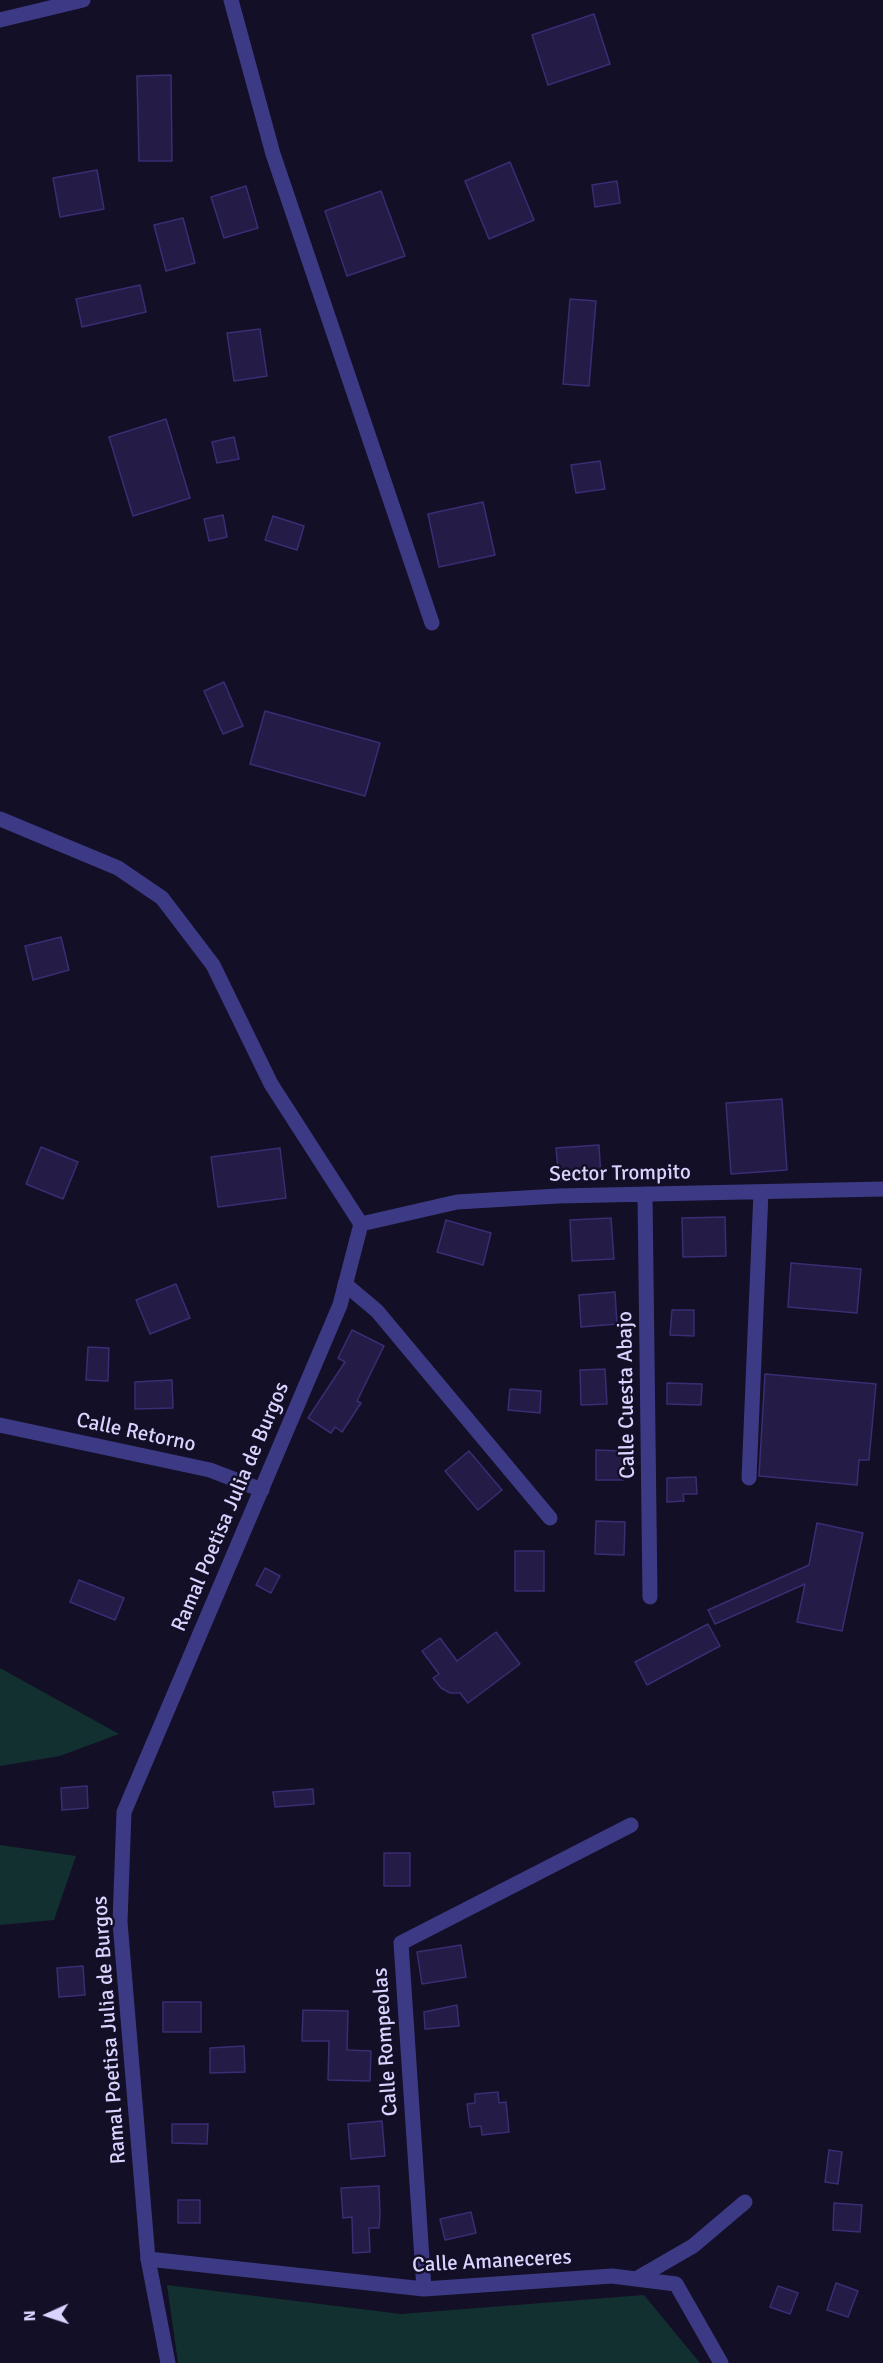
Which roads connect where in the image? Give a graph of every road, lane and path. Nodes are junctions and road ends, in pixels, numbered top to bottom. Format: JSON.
{"nodes":[{"id":1,"x":83,"y":0,"type":"edge"},
{"id":2,"x":231,"y":0,"type":"edge"},
{"id":3,"x":0,"y":20,"type":"edge"},
{"id":4,"x":432,"y":623,"type":"dead end"},
{"id":5,"x":0,"y":819,"type":"edge"},
{"id":6,"x":883,"y":1189,"type":"edge"},
{"id":7,"x":761,"y":1191,"type":"junction"},
{"id":8,"x":645,"y":1194,"type":"junction"},
{"id":9,"x":362,"y":1224,"type":"junction"},
{"id":10,"x":345,"y":1284,"type":"junction"},
{"id":11,"x":0,"y":1425,"type":"edge"},
{"id":12,"x":749,"y":1478,"type":"dead end"},
{"id":13,"x":262,"y":1490,"type":"junction"},
{"id":14,"x":550,"y":1518,"type":"dead end"},
{"id":15,"x":650,"y":1597,"type":"dead end"},
{"id":16,"x":632,"y":1825,"type":"dead end"},
{"id":17,"x":745,"y":2202,"type":"dead end"},
{"id":18,"x":148,"y":2259,"type":"junction"},
{"id":19,"x":636,"y":2279,"type":"junction"},
{"id":20,"x":424,"y":2289,"type":"junction"},
{"id":21,"x":168,"y":2363,"type":"edge"},
{"id":22,"x":721,"y":2363,"type":"edge"}],
"edges":[{"from":1,"to":3,"type":"street"},
{"from":2,"to":4,"type":"street"},
{"from":5,"to":9,"type":"street"},
{"from":6,"to":7,"type":"street","name":"Sector Trompito"},
{"from":7,"to":8,"type":"street","name":"Sector Trompito"},
{"from":7,"to":12,"type":"street"},
{"from":8,"to":9,"type":"street","name":"Sector Trompito"},
{"from":8,"to":15,"type":"street","name":"Calle Cuesta Abajo"},
{"from":9,"to":10,"type":"street","name":"Ramal Poetisa Julia de Burgos"},
{"from":10,"to":13,"type":"street","name":"Ramal Poetisa Julia de Burgos"},
{"from":10,"to":14,"type":"street"},
{"from":11,"to":13,"type":"street","name":"Calle Retorno"},
{"from":13,"to":18,"type":"street","name":"Ramal Poetisa Julia de Burgos"},
{"from":16,"to":20,"type":"street","name":"Calle Rompeolas"},
{"from":17,"to":19,"type":"street"},
{"from":18,"to":20,"type":"street","name":"Calle Amaneceres"},
{"from":18,"to":21,"type":"street","name":"Ramal Poetisa Julia de Burgos"},
{"from":19,"to":20,"type":"street","name":"Calle Amaneceres"},
{"from":19,"to":22,"type":"street","name":"Calle Amaneceres"}]}
